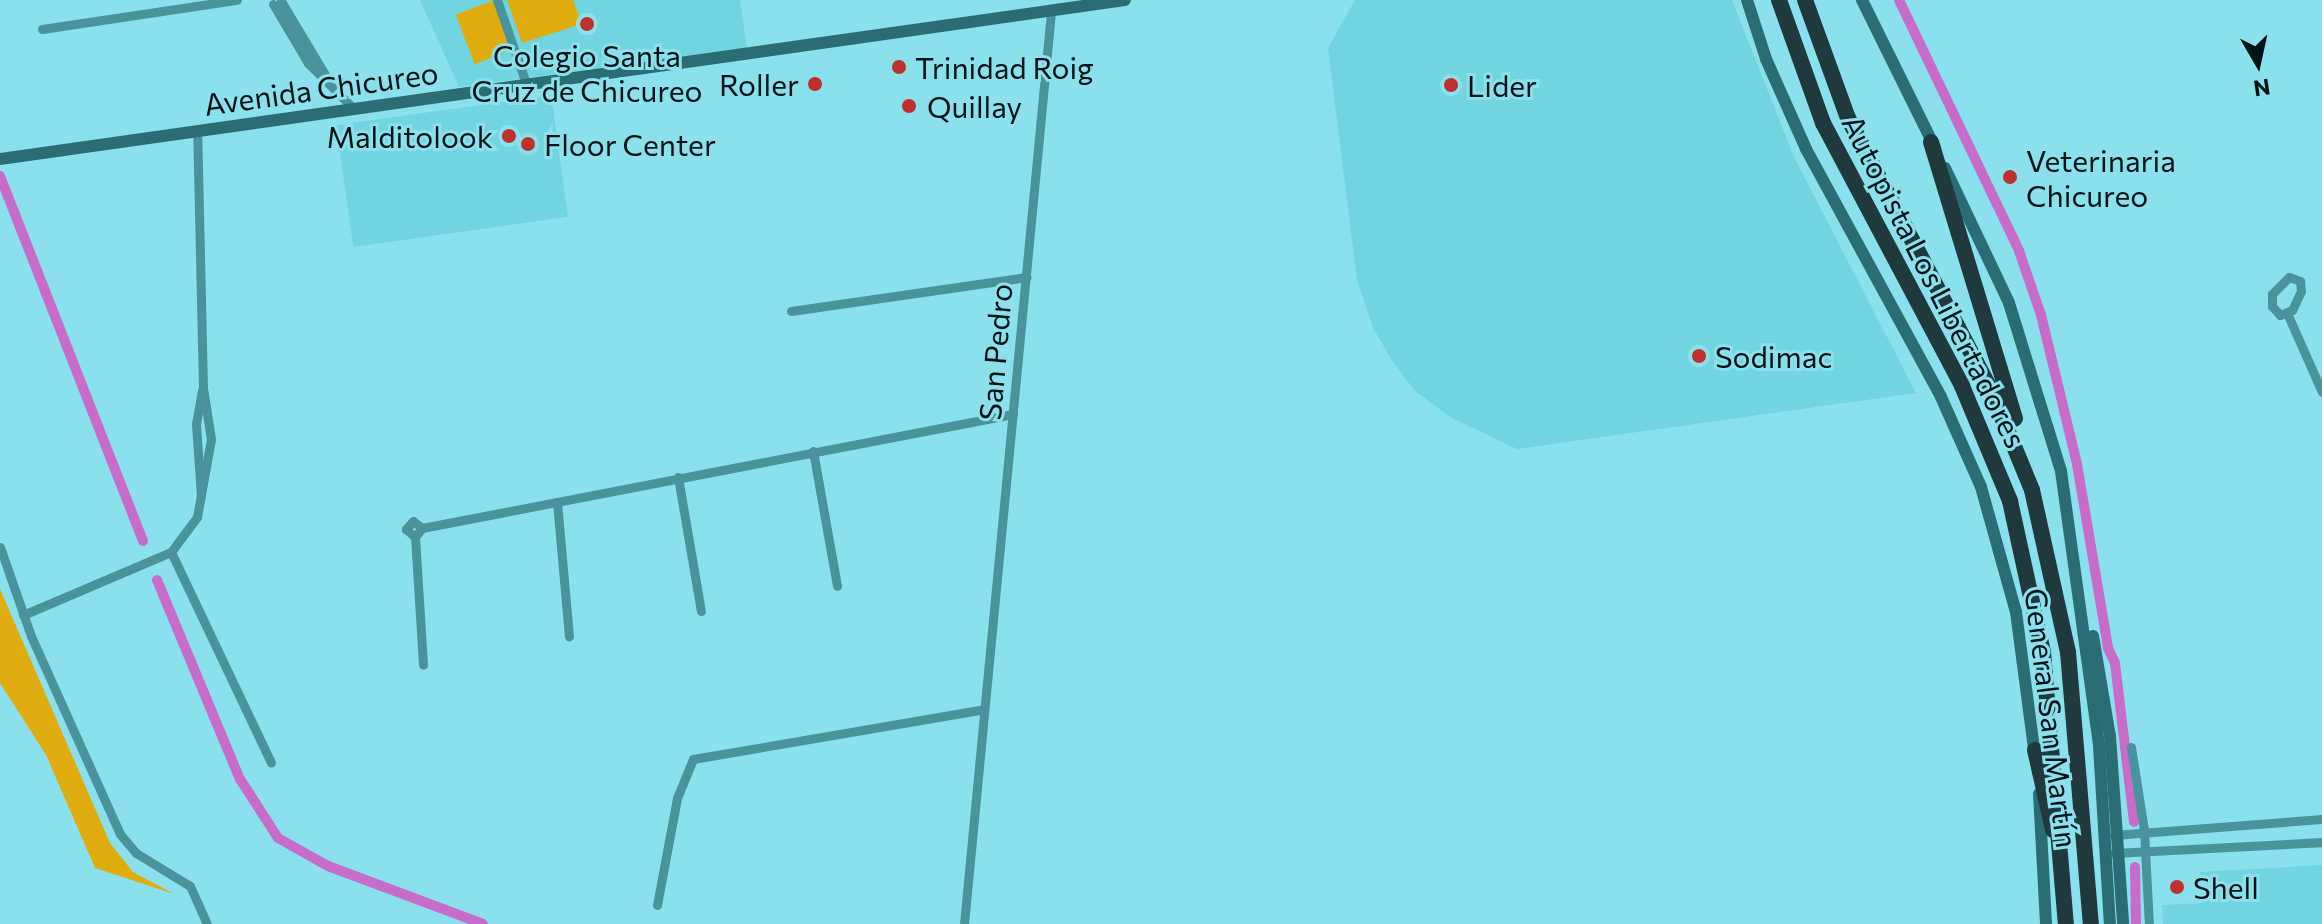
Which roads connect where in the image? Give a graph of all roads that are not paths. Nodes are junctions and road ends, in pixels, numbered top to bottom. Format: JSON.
{"nodes":[{"id":1,"x":237,"y":0,"type":"edge"},
{"id":2,"x":497,"y":0,"type":"edge"},
{"id":3,"x":1125,"y":0,"type":"edge"},
{"id":4,"x":1747,"y":0,"type":"edge"},
{"id":5,"x":1779,"y":0,"type":"edge"},
{"id":6,"x":1805,"y":0,"type":"edge"},
{"id":7,"x":1862,"y":0,"type":"edge"},
{"id":8,"x":276,"y":1,"type":"edge"},
{"id":9,"x":1051,"y":12,"type":"junction"},
{"id":10,"x":42,"y":29,"type":"dead end"},
{"id":11,"x":527,"y":86,"type":"junction"},
{"id":12,"x":355,"y":110,"type":"junction"},
{"id":13,"x":197,"y":132,"type":"junction"},
{"id":14,"x":1931,"y":142,"type":"junction"},
{"id":15,"x":0,"y":159,"type":"edge"},
{"id":16,"x":1027,"y":277,"type":"junction"},
{"id":17,"x":791,"y":311,"type":"dead end"},
{"id":18,"x":2287,"y":313,"type":"dead end"},
{"id":19,"x":2322,"y":392,"type":"edge"},
{"id":20,"x":1013,"y":414,"type":"junction"},
{"id":21,"x":813,"y":451,"type":"junction"},
{"id":22,"x":678,"y":477,"type":"junction"},
{"id":23,"x":2032,"y":490,"type":"junction"},
{"id":24,"x":557,"y":502,"type":"junction"},
{"id":25,"x":0,"y":547,"type":"edge"},
{"id":26,"x":171,"y":552,"type":"junction"},
{"id":27,"x":837,"y":586,"type":"dead end"},
{"id":28,"x":701,"y":611,"type":"dead end"},
{"id":29,"x":23,"y":615,"type":"junction"},
{"id":30,"x":569,"y":636,"type":"dead end"},
{"id":31,"x":423,"y":665,"type":"dead end"},
{"id":32,"x":984,"y":709,"type":"junction"},
{"id":33,"x":2131,"y":747,"type":"dead end"},
{"id":34,"x":2035,"y":750,"type":"junction"},
{"id":35,"x":271,"y":763,"type":"dead end"},
{"id":36,"x":2322,"y":819,"type":"edge"},
{"id":37,"x":2144,"y":830,"type":"junction"},
{"id":38,"x":2112,"y":836,"type":"junction"},
{"id":39,"x":2322,"y":842,"type":"edge"},
{"id":40,"x":2113,"y":853,"type":"junction"},
{"id":41,"x":2145,"y":853,"type":"junction"},
{"id":42,"x":2064,"y":880,"type":"junction"},
{"id":43,"x":657,"y":905,"type":"dead end"},
{"id":44,"x":207,"y":924,"type":"edge"},
{"id":45,"x":964,"y":924,"type":"edge"},
{"id":46,"x":2046,"y":924,"type":"edge"},
{"id":47,"x":2066,"y":924,"type":"edge"},
{"id":48,"x":2091,"y":924,"type":"edge"},
{"id":49,"x":2110,"y":924,"type":"edge"},
{"id":50,"x":2123,"y":924,"type":"edge"},
{"id":51,"x":2149,"y":924,"type":"edge"}],
"edges":[{"from":1,"to":10,"type":"street"},
{"from":2,"to":11,"type":"street"},
{"from":3,"to":9,"type":"main road","name":"Avenida Chicureo"},
{"from":4,"to":34,"type":"main road","name":"General San Martín"},
{"from":5,"to":42,"type":"highway","name":"Autopista Los Libertadores"},
{"from":6,"to":23,"type":"highway","name":"Autopista Los Libertadores"},
{"from":7,"to":14,"type":"main road","name":"General San Martín"},
{"from":8,"to":12,"type":"street"},
{"from":9,"to":11,"type":"main road","name":"Avenida Chicureo"},
{"from":9,"to":16,"type":"street","name":"San Pedro"},
{"from":11,"to":12,"type":"main road","name":"Avenida Chicureo"},
{"from":12,"to":13,"type":"main road","name":"Avenida Chicureo"},
{"from":13,"to":15,"type":"main road","name":"Avenida Chicureo"},
{"from":13,"to":26,"type":"street"},
{"from":14,"to":23,"type":"highway"},
{"from":14,"to":38,"type":"main road","name":"General San Martín"},
{"from":16,"to":17,"type":"street"},
{"from":16,"to":20,"type":"street","name":"San Pedro"},
{"from":18,"to":19,"type":"street"},
{"from":20,"to":21,"type":"street"},
{"from":20,"to":32,"type":"street","name":"San Pedro"},
{"from":21,"to":22,"type":"street"},
{"from":21,"to":27,"type":"street"},
{"from":22,"to":24,"type":"street"},
{"from":22,"to":28,"type":"street"},
{"from":23,"to":48,"type":"highway","name":"Autopista Los Libertadores"},
{"from":24,"to":30,"type":"street"},
{"from":24,"to":31,"type":"street"},
{"from":25,"to":29,"type":"street"},
{"from":26,"to":29,"type":"street"},
{"from":26,"to":35,"type":"street"},
{"from":29,"to":44,"type":"street"},
{"from":32,"to":43,"type":"street"},
{"from":32,"to":45,"type":"street","name":"San Pedro"},
{"from":33,"to":37,"type":"street"},
{"from":34,"to":42,"type":"highway"},
{"from":34,"to":46,"type":"main road","name":"General San Martín"},
{"from":36,"to":37,"type":"street"},
{"from":37,"to":38,"type":"street"},
{"from":37,"to":41,"type":"street"},
{"from":38,"to":40,"type":"main road","name":"General San Martín"},
{"from":39,"to":41,"type":"street"},
{"from":40,"to":41,"type":"street"},
{"from":40,"to":49,"type":"main road","name":"General San Martín"},
{"from":40,"to":50,"type":"main road","name":"General San Martín"},
{"from":41,"to":51,"type":"street"},
{"from":42,"to":47,"type":"highway","name":"Autopista Los Libertadores"}]}
